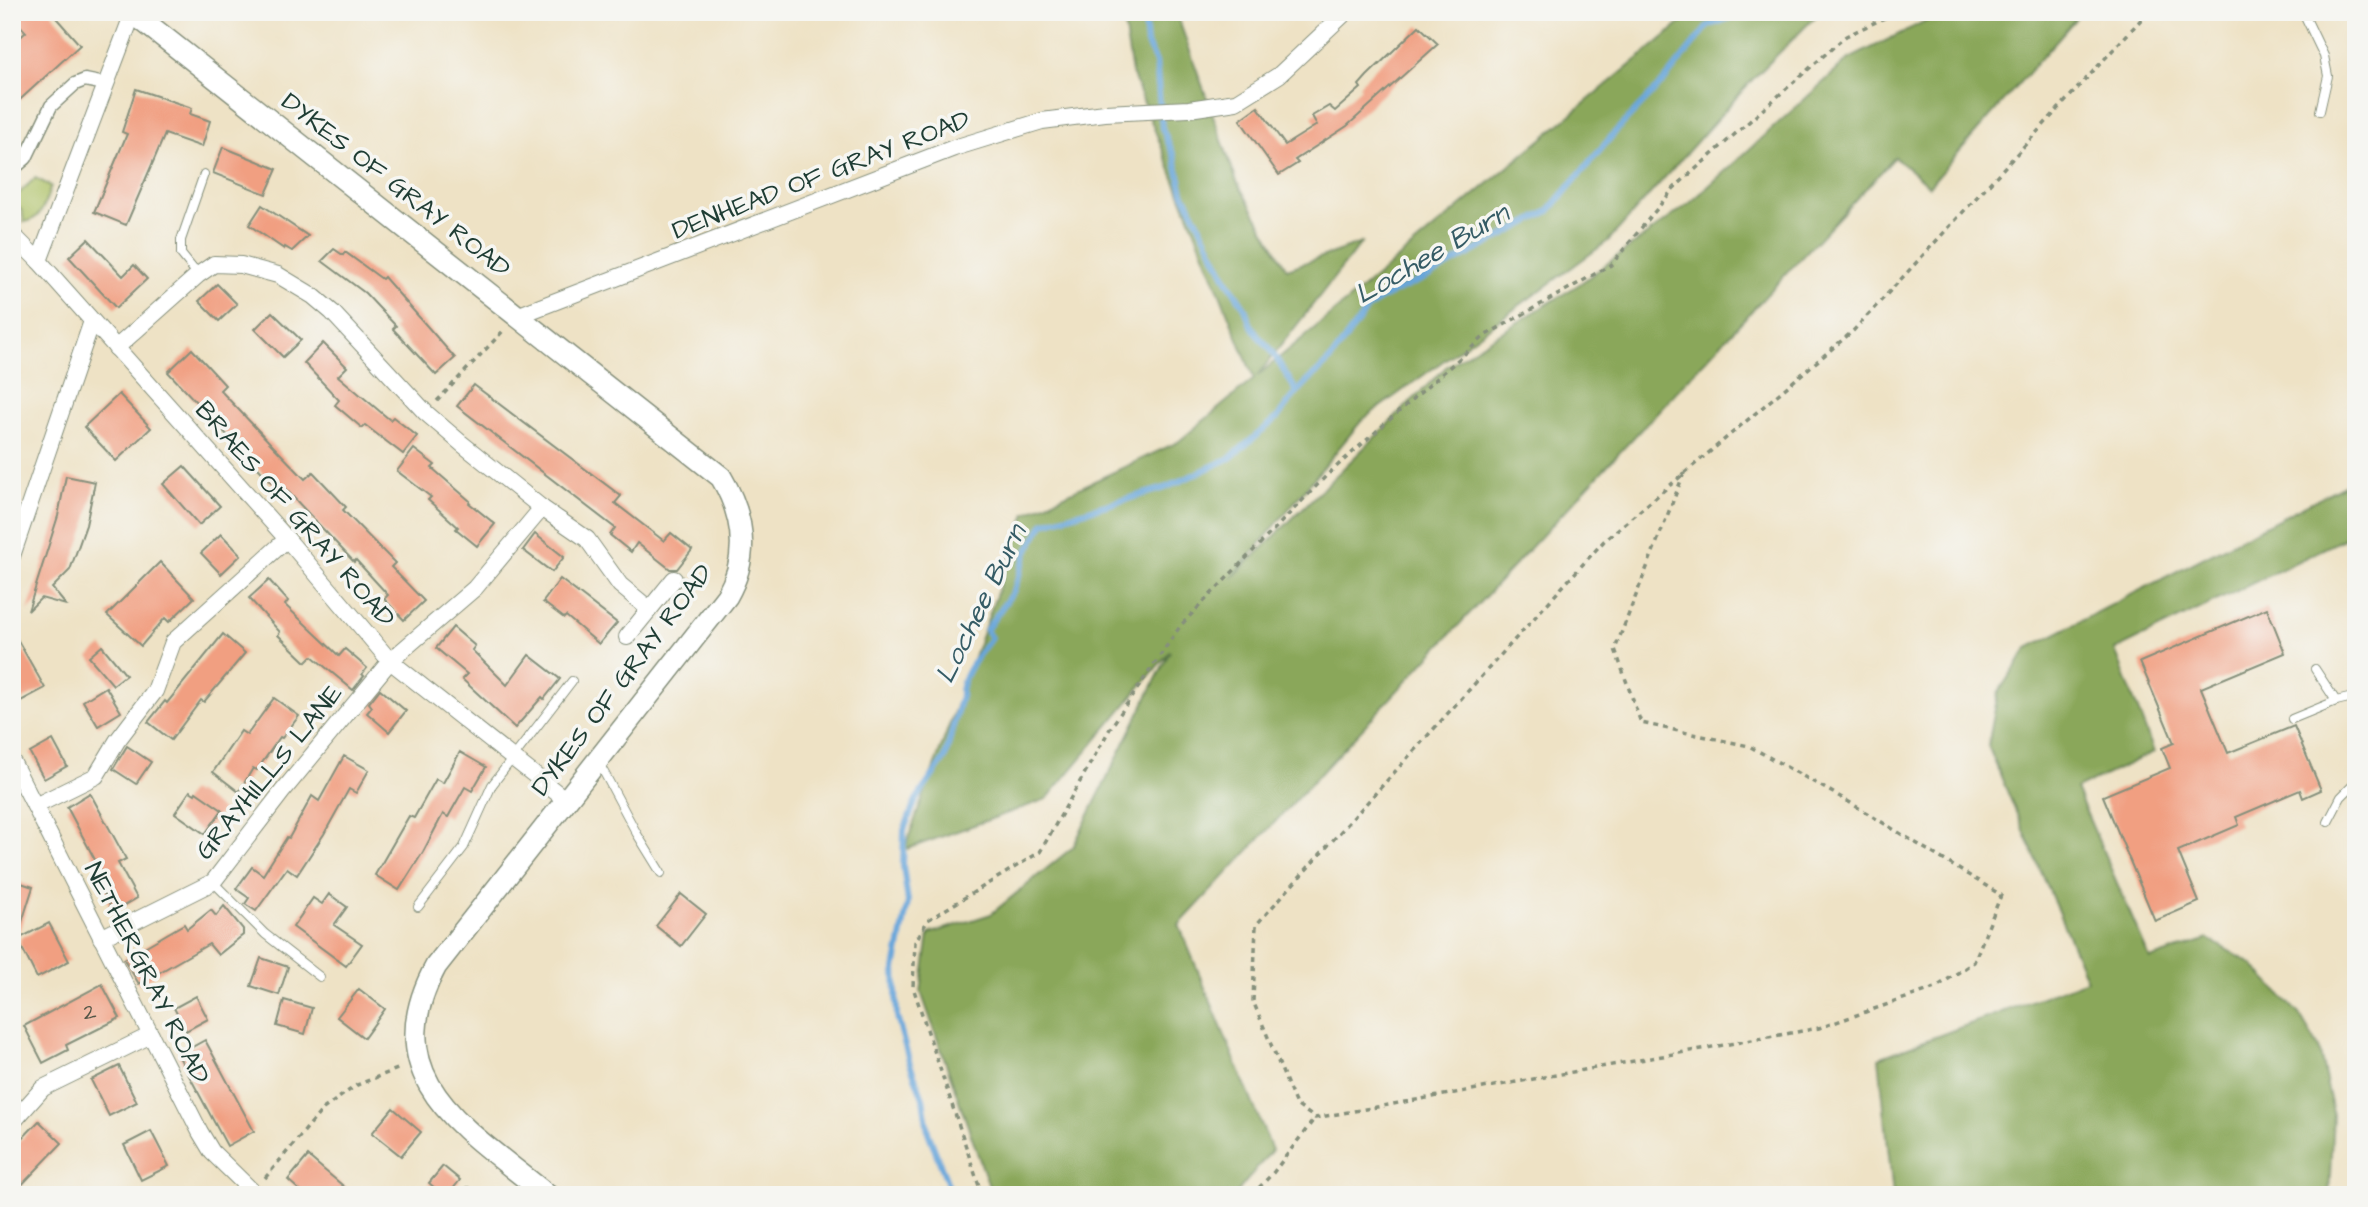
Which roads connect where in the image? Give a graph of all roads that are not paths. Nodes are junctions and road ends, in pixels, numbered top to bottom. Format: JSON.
{"nodes":[{"id":1,"x":1346,"y":12,"type":"edge"},
{"id":2,"x":2303,"y":12,"type":"edge"},
{"id":3,"x":133,"y":13,"type":"edge"},
{"id":4,"x":105,"y":84,"type":"junction"},
{"id":5,"x":2320,"y":111,"type":"dead end"},
{"id":6,"x":12,"y":170,"type":"edge"},
{"id":7,"x":204,"y":174,"type":"dead end"},
{"id":8,"x":12,"y":234,"type":"edge"},
{"id":9,"x":39,"y":261,"type":"junction"},
{"id":10,"x":198,"y":275,"type":"junction"},
{"id":11,"x":517,"y":316,"type":"junction"},
{"id":12,"x":92,"y":321,"type":"junction"},
{"id":13,"x":116,"y":348,"type":"junction"},
{"id":14,"x":542,"y":508,"type":"junction"},
{"id":15,"x":287,"y":539,"type":"junction"},
{"id":16,"x":12,"y":556,"type":"edge"},
{"id":17,"x":674,"y":579,"type":"dead end"},
{"id":18,"x":649,"y":610,"type":"junction"},
{"id":19,"x":627,"y":637,"type":"dead end"},
{"id":20,"x":390,"y":661,"type":"junction"},
{"id":21,"x":2315,"y":669,"type":"dead end"},
{"id":22,"x":572,"y":681,"type":"dead end"},
{"id":23,"x":2356,"y":699,"type":"edge"},
{"id":24,"x":2336,"y":701,"type":"junction"},
{"id":25,"x":2292,"y":719,"type":"dead end"},
{"id":26,"x":512,"y":758,"type":"junction"},
{"id":27,"x":12,"y":761,"type":"edge"},
{"id":28,"x":598,"y":761,"type":"junction"},
{"id":29,"x":2356,"y":782,"type":"edge"},
{"id":30,"x":566,"y":800,"type":"junction"},
{"id":31,"x":35,"y":806,"type":"junction"},
{"id":32,"x":2328,"y":822,"type":"dead end"},
{"id":33,"x":662,"y":873,"type":"dead end"},
{"id":34,"x":213,"y":882,"type":"junction"},
{"id":35,"x":418,"y":907,"type":"dead end"},
{"id":36,"x":101,"y":938,"type":"junction"},
{"id":37,"x":320,"y":977,"type":"dead end"},
{"id":38,"x":151,"y":1035,"type":"junction"},
{"id":39,"x":12,"y":1123,"type":"edge"},
{"id":40,"x":255,"y":1194,"type":"edge"},
{"id":41,"x":547,"y":1195,"type":"edge"}],
"edges":[{"from":1,"to":11,"type":"street","name":"DENHEAD OF GRAY ROAD"},
{"from":2,"to":5,"type":"lane"},
{"from":3,"to":4,"type":"street"},
{"from":3,"to":11,"type":"street","name":"DYKES OF GRAY ROAD"},
{"from":4,"to":6,"type":"street"},
{"from":4,"to":9,"type":"street"},
{"from":7,"to":10,"type":"lane"},
{"from":8,"to":9,"type":"street","name":"BRAES OF GRAY ROAD"},
{"from":9,"to":12,"type":"street","name":"BRAES OF GRAY ROAD"},
{"from":10,"to":13,"type":"street"},
{"from":10,"to":14,"type":"street"},
{"from":11,"to":28,"type":"street","name":"DYKES OF GRAY ROAD"},
{"from":12,"to":13,"type":"street","name":"BRAES OF GRAY ROAD"},
{"from":12,"to":16,"type":"street"},
{"from":13,"to":15,"type":"street","name":"BRAES OF GRAY ROAD"},
{"from":14,"to":18,"type":"street"},
{"from":14,"to":20,"type":"street","name":"GRAYHILLS LANE"},
{"from":15,"to":20,"type":"street","name":"BRAES OF GRAY ROAD"},
{"from":15,"to":31,"type":"street"},
{"from":17,"to":18,"type":"street"},
{"from":18,"to":19,"type":"street"},
{"from":20,"to":26,"type":"street","name":"BRAES OF GRAY ROAD"},
{"from":20,"to":34,"type":"street","name":"GRAYHILLS LANE"},
{"from":21,"to":24,"type":"lane"},
{"from":22,"to":26,"type":"lane"},
{"from":23,"to":24,"type":"lane"},
{"from":24,"to":25,"type":"lane"},
{"from":26,"to":30,"type":"street","name":"BRAES OF GRAY ROAD"},
{"from":26,"to":35,"type":"lane"},
{"from":27,"to":31,"type":"street","name":"NETHERGRAY ROAD"},
{"from":28,"to":30,"type":"street","name":"DYKES OF GRAY ROAD"},
{"from":28,"to":33,"type":"lane"},
{"from":29,"to":32,"type":"lane"},
{"from":30,"to":41,"type":"street","name":"DYKES OF GRAY ROAD"},
{"from":31,"to":36,"type":"street","name":"NETHERGRAY ROAD"},
{"from":34,"to":36,"type":"street","name":"GRAYHILLS LANE"},
{"from":34,"to":37,"type":"lane"},
{"from":36,"to":38,"type":"street","name":"NETHERGRAY ROAD"},
{"from":38,"to":39,"type":"street"},
{"from":38,"to":40,"type":"street","name":"NETHERGRAY ROAD"}]}
